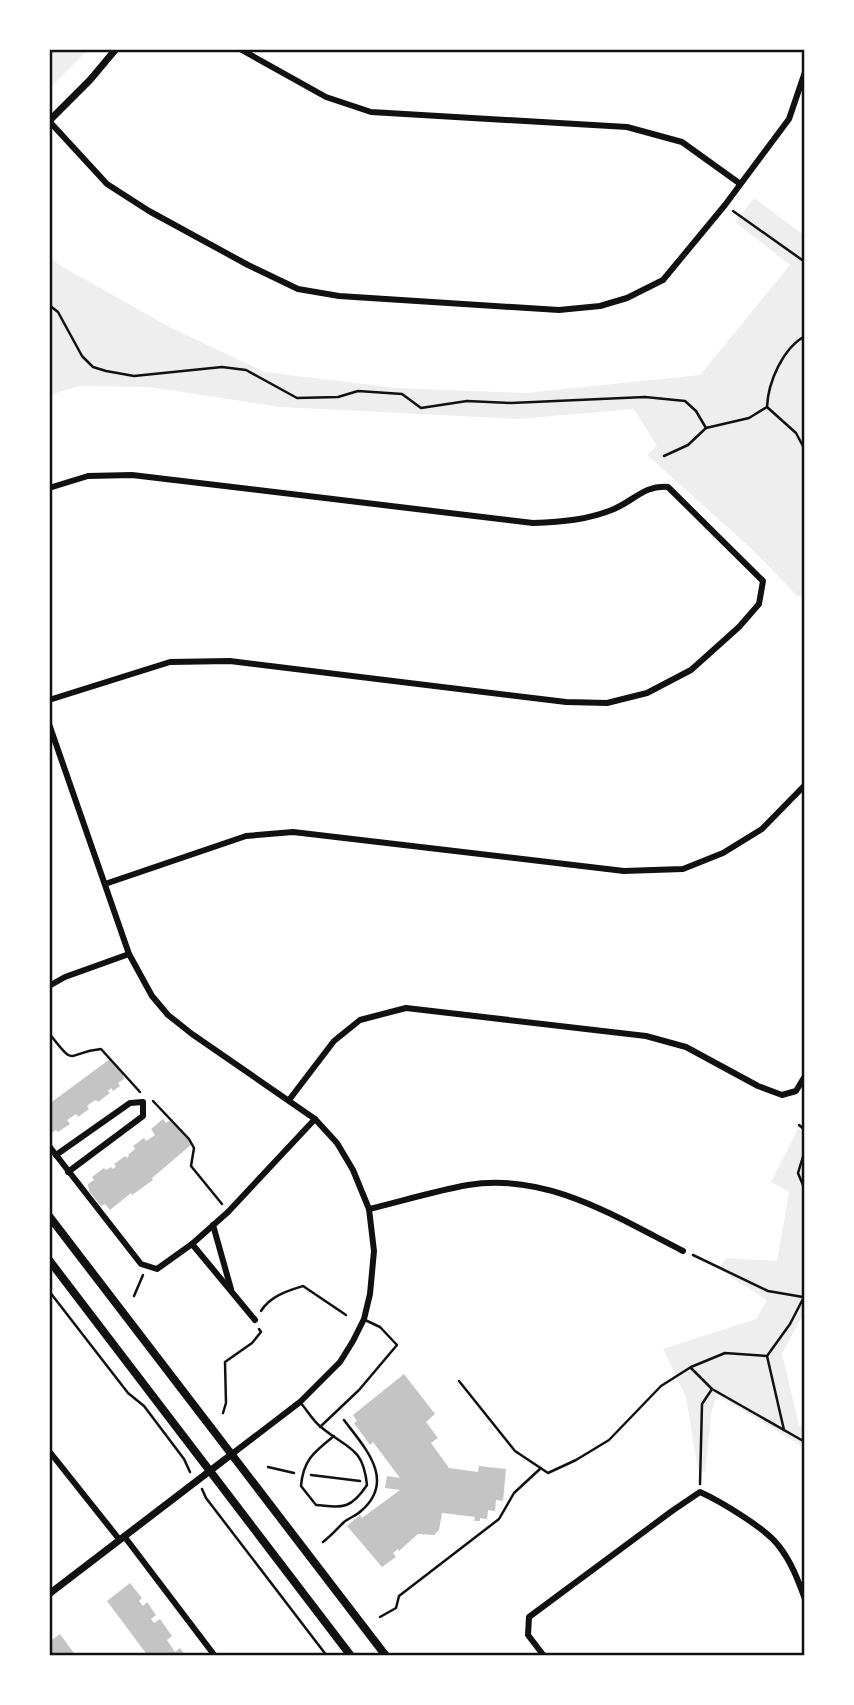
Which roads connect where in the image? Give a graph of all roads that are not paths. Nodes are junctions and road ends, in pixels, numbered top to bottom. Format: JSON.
{"nodes":[{"id":1,"x":116,"y":49,"type":"edge"},
{"id":2,"x":240,"y":49,"type":"edge"},
{"id":3,"x":805,"y":72,"type":"edge"},
{"id":4,"x":49,"y":121,"type":"edge"},
{"id":5,"x":739,"y":183,"type":"junction"},
{"id":6,"x":49,"y":488,"type":"edge"},
{"id":7,"x":49,"y":700,"type":"edge"},
{"id":8,"x":49,"y":724,"type":"edge"},
{"id":9,"x":805,"y":785,"type":"edge"},
{"id":10,"x":105,"y":884,"type":"junction"},
{"id":11,"x":129,"y":954,"type":"junction"},
{"id":12,"x":49,"y":986,"type":"edge"},
{"id":13,"x":805,"y":1076,"type":"edge"},
{"id":14,"x":289,"y":1100,"type":"junction"},
{"id":15,"x":315,"y":1119,"type":"junction"},
{"id":16,"x":49,"y":1146,"type":"edge"},
{"id":17,"x":56,"y":1155,"type":"junction"},
{"id":18,"x":68,"y":1172,"type":"junction"},
{"id":19,"x":369,"y":1209,"type":"junction"},
{"id":20,"x":49,"y":1216,"type":"edge"},
{"id":21,"x":213,"y":1225,"type":"junction"},
{"id":22,"x":192,"y":1244,"type":"junction"},
{"id":23,"x":683,"y":1251,"type":"road end"},
{"id":24,"x":49,"y":1260,"type":"edge"},
{"id":25,"x":232,"y":1291,"type":"junction"},
{"id":26,"x":364,"y":1319,"type":"junction"},
{"id":27,"x":255,"y":1320,"type":"road end"},
{"id":28,"x":300,"y":1402,"type":"junction"},
{"id":29,"x":320,"y":1427,"type":"junction"},
{"id":30,"x":334,"y":1436,"type":"junction"},
{"id":31,"x":49,"y":1451,"type":"edge"},
{"id":32,"x":232,"y":1454,"type":"junction"},
{"id":33,"x":209,"y":1472,"type":"junction"},
{"id":34,"x":122,"y":1537,"type":"junction"},
{"id":35,"x":49,"y":1594,"type":"edge"},
{"id":36,"x":805,"y":1599,"type":"edge"},
{"id":37,"x":215,"y":1656,"type":"edge"},
{"id":38,"x":351,"y":1656,"type":"edge"},
{"id":39,"x":386,"y":1656,"type":"edge"},
{"id":40,"x":544,"y":1656,"type":"edge"}],
"edges":[{"from":1,"to":4,"type":"street"},
{"from":2,"to":5,"type":"street"},
{"from":3,"to":5,"type":"street"},
{"from":4,"to":5,"type":"street"},
{"from":6,"to":7,"type":"street"},
{"from":8,"to":10,"type":"street"},
{"from":9,"to":10,"type":"street"},
{"from":10,"to":11,"type":"street"},
{"from":11,"to":12,"type":"street"},
{"from":11,"to":14,"type":"street"},
{"from":13,"to":14,"type":"street"},
{"from":14,"to":15,"type":"street"},
{"from":15,"to":19,"type":"street"},
{"from":15,"to":21,"type":"street"},
{"from":16,"to":17,"type":"street"},
{"from":17,"to":18,"type":"street"},
{"from":17,"to":18,"type":"street"},
{"from":18,"to":22,"type":"street"},
{"from":19,"to":23,"type":"street"},
{"from":19,"to":26,"type":"street"},
{"from":20,"to":32,"type":"main road"},
{"from":21,"to":22,"type":"street"},
{"from":21,"to":25,"type":"street"},
{"from":22,"to":25,"type":"street"},
{"from":24,"to":33,"type":"main road"},
{"from":25,"to":27,"type":"street"},
{"from":26,"to":28,"type":"street"},
{"from":26,"to":29,"type":"lane"},
{"from":28,"to":29,"type":"lane"},
{"from":28,"to":32,"type":"street"},
{"from":29,"to":30,"type":"lane"},
{"from":30,"to":30,"type":"lane"},
{"from":31,"to":34,"type":"street"},
{"from":32,"to":33,"type":"street"},
{"from":32,"to":39,"type":"main road"},
{"from":33,"to":34,"type":"street"},
{"from":33,"to":38,"type":"main road"},
{"from":34,"to":35,"type":"street"},
{"from":34,"to":37,"type":"street"},
{"from":36,"to":40,"type":"street"}]}
